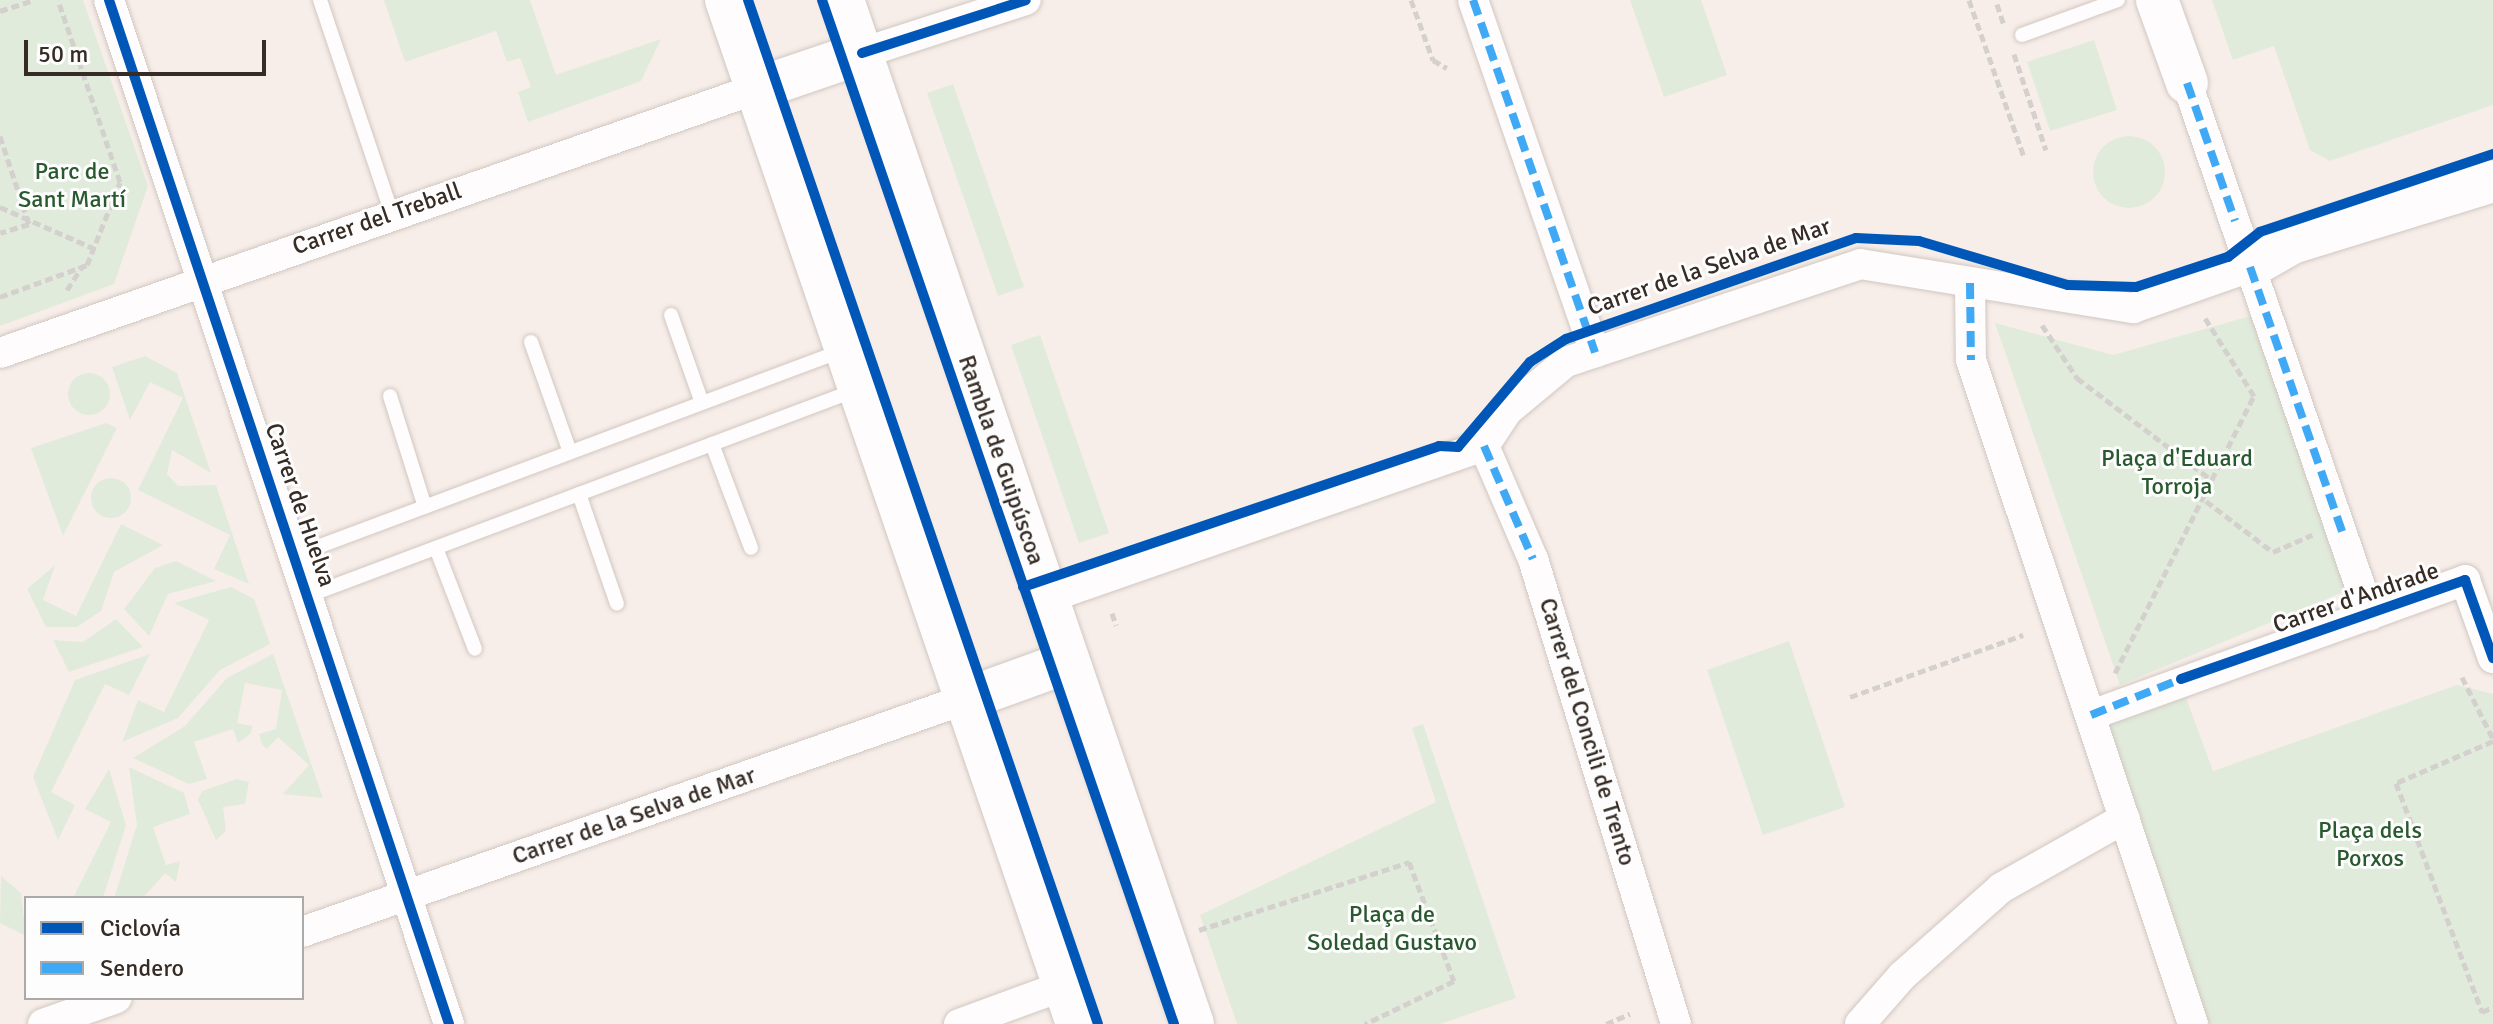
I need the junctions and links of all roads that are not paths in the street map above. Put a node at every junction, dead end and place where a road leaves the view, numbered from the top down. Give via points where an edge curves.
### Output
1 (109, 0) edge
2 (320, 0) edge
3 (726, 0) edge
4 (843, 0) edge
5 (1026, 0) edge
6 (1473, 0) edge
7 (2118, 0) edge
8 (2157, 0) edge
9 (2022, 35) dead end
10 (862, 53) junction
11 (2187, 83) joint
12 (756, 89) junction
13 (2493, 181) edge
14 (392, 214) junction
15 (2250, 267) junction
16 (203, 278) junction
17 (1970, 283) junction
18 (671, 315) dead end
19 (531, 342) dead end
20 (845, 349) junction
21 (1595, 352) junction
22 (0, 353) edge
23 (860, 389) junction
24 (390, 396) dead end
25 (702, 403) junction
26 (712, 444) junction
27 (1484, 446) junction
28 (570, 452) junction
29 (579, 494) junction
30 (425, 507) junction
31 (436, 548) junction
32 (751, 548) dead end
33 (296, 555) junction
34 (310, 595) junction
35 (1047, 598) junction
36 (617, 604) dead end
37 (2370, 615) junction
38 (475, 649) dead end
39 (2493, 658) edge
40 (1069, 662) junction
41 (966, 699) junction
42 (2101, 711) junction
43 (2125, 818) junction
44 (411, 894) junction
45 (304, 931) edge
46 (111, 1000) edge
47 (1070, 1005) edge
48 (43, 1024) edge
49 (449, 1024) edge
50 (959, 1024) edge
51 (1193, 1024) edge
52 (1676, 1024) edge
53 (1860, 1024) edge
54 (2193, 1024) edge

1 - 16 street, Carrer de Huelva
2 - 14 lane
3 - 12 street
4 - 10 street, Rambla de Guipúscoa
5 - 10 street
6 - 21 street
7 - 9 lane
8 - 11 street, Carrer d'Andrade
10 - 12 street
10 - 35 street, Rambla de Guipúscoa
11 - 15 street, Carrer d'Andrade
12 - 14 street, Carrer del Treball
12 - 20 street
13 - 15 street, Carrer de la Selva de Mar via 2292,243
14 - 16 street, Carrer del Treball
15 - 17 street, Carrer de la Selva de Mar via 2133,308
15 - 37 street, Carrer d'Andrade
16 - 22 street, Carrer del Treball
16 - 33 street, Carrer de Huelva
17 - 21 street, Carrer de la Selva de Mar via 1860,264
17 - 42 street via 1971,360
18 - 25 lane
19 - 28 lane
20 - 23 street
20 - 25 lane
21 - 27 street, Carrer de la Selva de Mar via 1566,362 1507,411
23 - 26 lane
23 - 41 street
24 - 30 lane
25 - 28 lane
26 - 29 lane
26 - 32 lane
27 - 35 street
27 - 52 street, Carrer del Concili de Trento via 1533,559
28 - 30 lane
29 - 31 lane
29 - 36 lane
30 - 33 lane
31 - 34 lane
31 - 38 lane
33 - 34 street, Carrer de Huelva
34 - 44 street, Carrer de Huelva
35 - 40 street, Rambla de Guipúscoa
37 - 39 street, Carrer d'Andrade via 2465,580
37 - 42 street, Carrer d'Andrade
40 - 41 street
40 - 51 street, Rambla de Guipúscoa
41 - 44 street, Carrer de la Selva de Mar
41 - 47 street
42 - 43 street
43 - 53 street via 2001,888 1902,976
43 - 54 street
44 - 45 street, Carrer de la Selva de Mar
44 - 49 street, Carrer de Huelva
46 - 48 street
47 - 50 street

